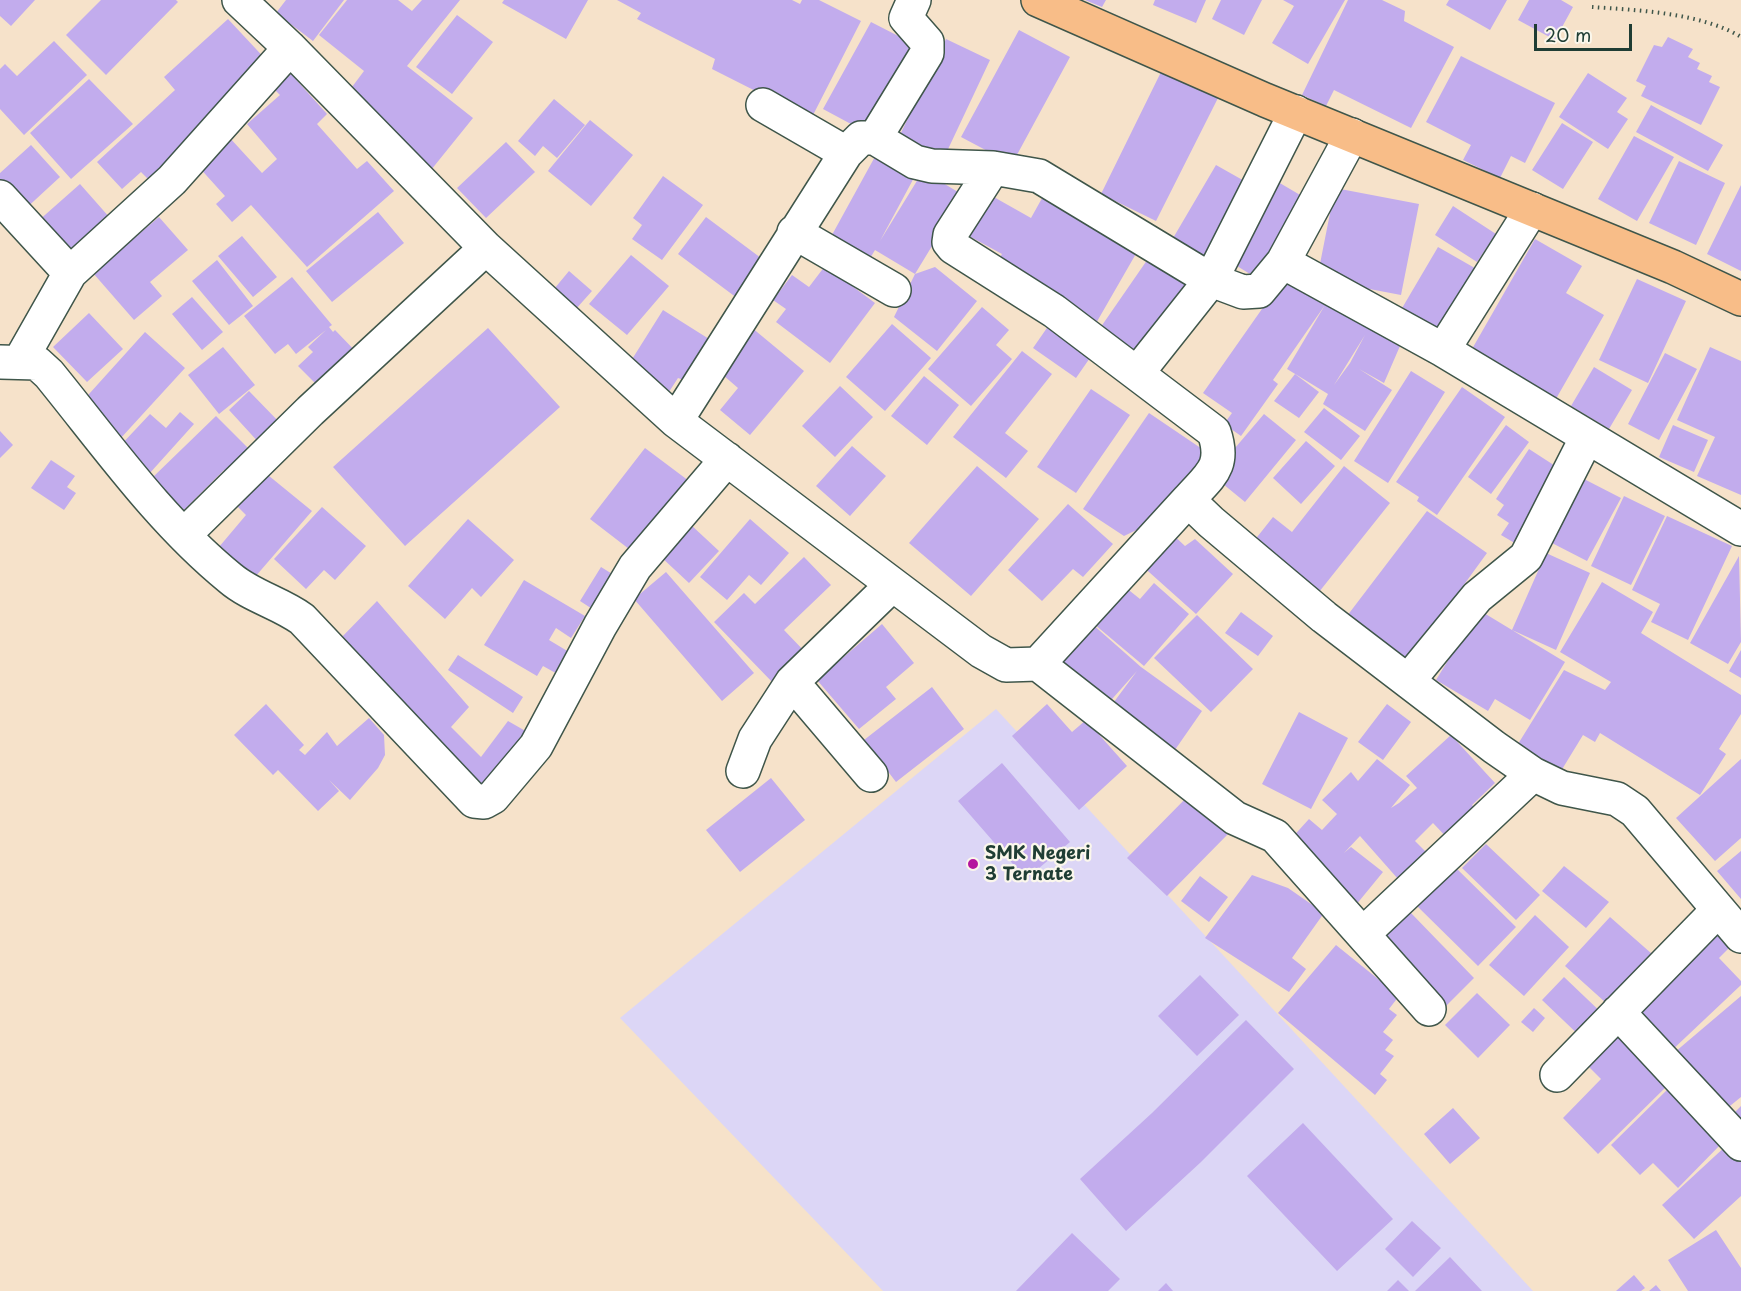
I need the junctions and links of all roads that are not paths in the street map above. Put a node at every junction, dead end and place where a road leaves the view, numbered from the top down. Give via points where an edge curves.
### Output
1 (239, 0) edge
2 (914, 0) edge
3 (1038, 0) edge
4 (290, 48) junction
5 (763, 105) dead end
6 (1296, 112) junction
7 (1352, 135) junction
8 (860, 146) junction
9 (993, 168) junction
10 (0, 197) edge
11 (1532, 209) junction
12 (794, 232) junction
13 (486, 248) junction
14 (1283, 262) junction
15 (70, 273) junction
16 (1211, 280) junction
17 (894, 290) dead end
18 (1741, 299) edge
19 (1443, 350) junction
20 (10, 361) edge
21 (1138, 372) junction
22 (676, 421) junction
23 (1587, 437) junction
24 (727, 459) junction
25 (1188, 500) junction
26 (1741, 529) edge
27 (184, 535) junction
28 (892, 585) junction
29 (1038, 664) junction
30 (1408, 681) junction
31 (792, 682) junction
32 (743, 771) dead end
33 (1533, 774) junction
34 (871, 775) dead end
35 (1718, 910) junction
36 (1363, 934) junction
37 (1741, 936) edge
38 (1429, 1009) dead end
39 (1618, 1012) junction
40 (1557, 1075) dead end
41 (1741, 1144) edge

1 - 4 street
2 - 8 street via 906,18 928,47
3 - 6 highway
4 - 13 street
4 - 15 street via 172,180
5 - 8 street
6 - 7 highway
6 - 16 street
7 - 11 highway
7 - 14 street
8 - 9 street via 932,166
8 - 12 street
9 - 16 street via 1039,176
9 - 21 street via 950,235 953,248 1054,311
10 - 15 street
11 - 18 highway
11 - 19 street
12 - 17 street
12 - 22 street
13 - 22 street
13 - 27 street via 310,411
14 - 16 street via 1259,291 1243,292
14 - 19 street
15 - 20 street
16 - 21 street
19 - 23 street
20 - 27 street via 37,363 48,374
21 - 25 street via 1214,432 1220,450 1216,468
22 - 24 street
23 - 26 street
23 - 30 street via 1526,557 1477,597
24 - 27 street via 636,567 536,746 493,797 484,802 474,801 302,619 285,606 232,580
24 - 28 street
25 - 29 street
25 - 30 street via 1324,617
28 - 29 street via 1006,665
28 - 31 street
29 - 36 street via 1235,818 1275,836
30 - 33 street
31 - 32 street via 755,739
31 - 34 street
33 - 35 street via 1562,788 1617,799 1635,811
33 - 36 street
35 - 37 street
35 - 39 street
36 - 38 street
39 - 40 street
39 - 41 street

